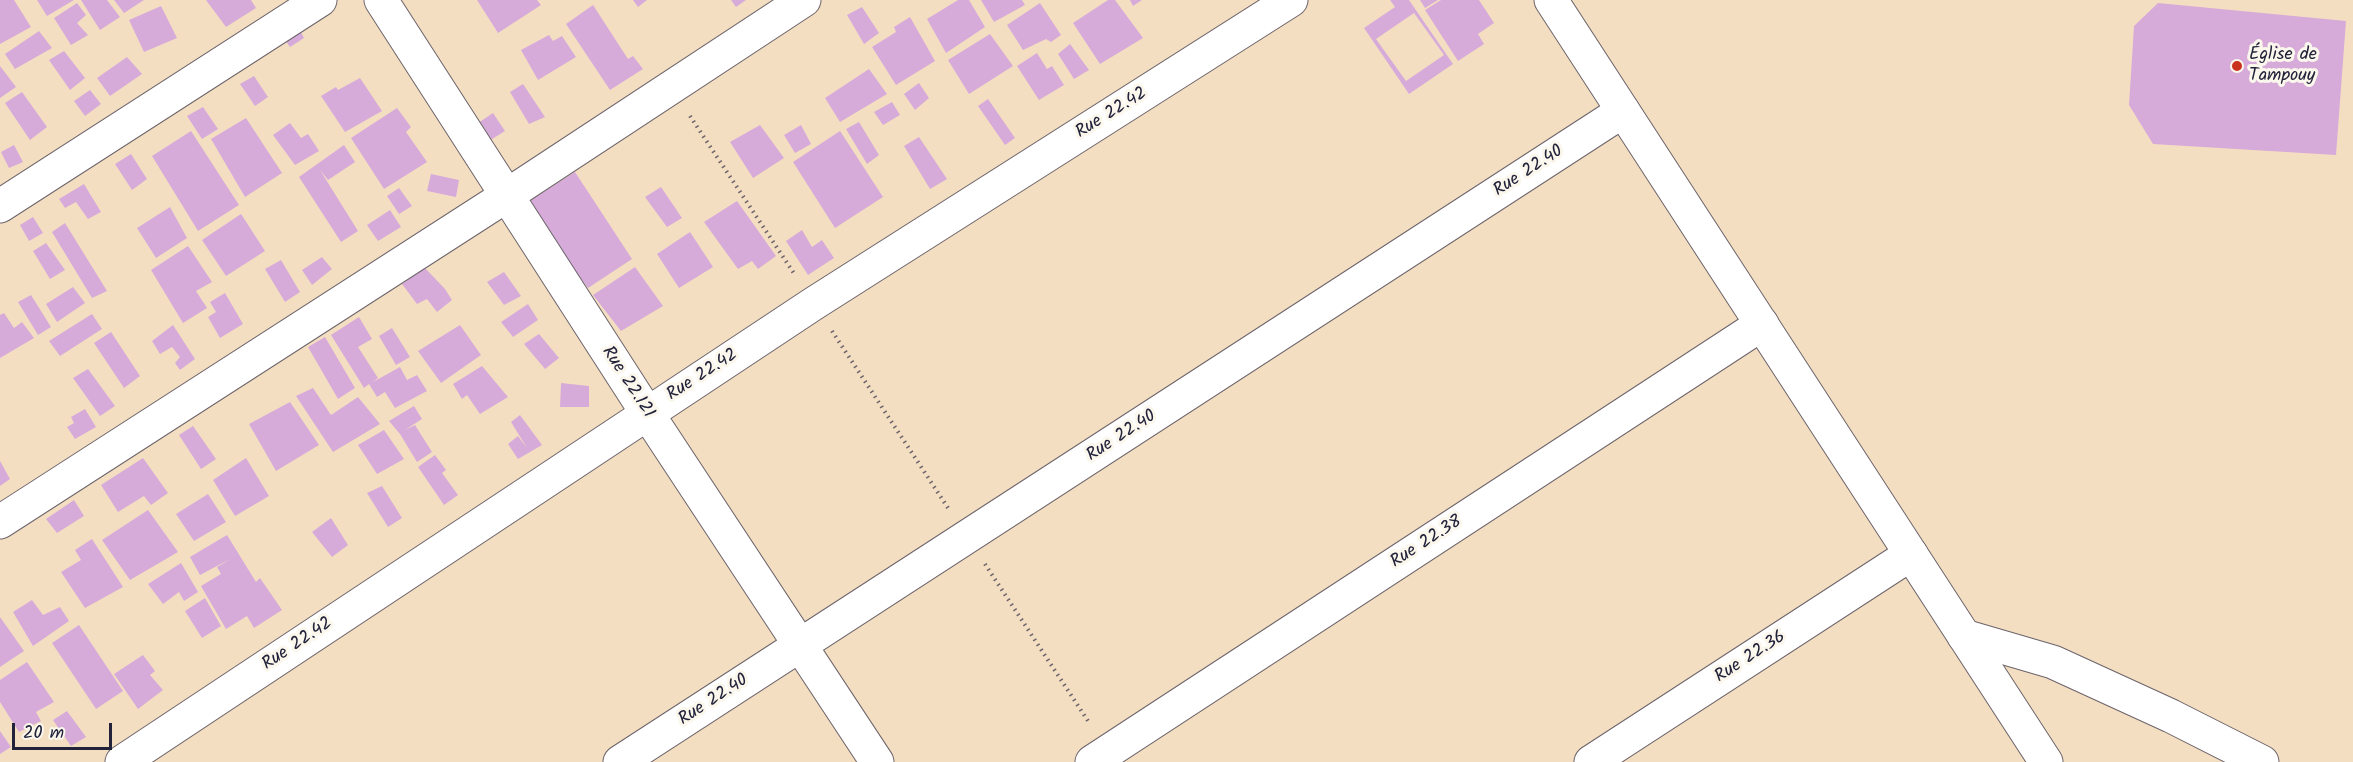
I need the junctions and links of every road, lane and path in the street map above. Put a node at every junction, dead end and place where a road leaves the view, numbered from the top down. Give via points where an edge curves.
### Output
1 (320, 0) edge
2 (381, 0) edge
3 (804, 0) edge
4 (1291, 0) edge
5 (1551, 0) edge
6 (671, 87) junction
7 (1623, 111) junction
8 (506, 196) junction
9 (0, 206) edge
10 (813, 304) junction
11 (1762, 324) junction
12 (646, 413) junction
13 (0, 522) edge
14 (967, 537) junction
15 (1911, 554) junction
16 (1964, 636) junction
17 (800, 646) junction
18 (1100, 757) edge
19 (122, 762) edge
20 (620, 762) edge
21 (877, 762) edge
22 (1591, 762) edge
23 (2046, 762) edge
24 (2262, 762) edge

1 - 9 street
2 - 8 street, Rue 22.121
3 - 6 street
4 - 10 street, Rue 22.42
5 - 7 street
6 - 8 street
6 - 10 path
7 - 11 street
7 - 14 street, Rue 22.40
8 - 12 street, Rue 22.121
8 - 13 street
10 - 12 street, Rue 22.42
10 - 14 path
11 - 15 street
11 - 18 street, Rue 22.38
12 - 17 street, Rue 22.121
12 - 19 street, Rue 22.42
14 - 17 street, Rue 22.40
14 - 18 path
15 - 16 street
15 - 22 street, Rue 22.36
16 - 23 street
16 - 24 street via 2053,662
17 - 20 street, Rue 22.40
17 - 21 street, Rue 22.121

